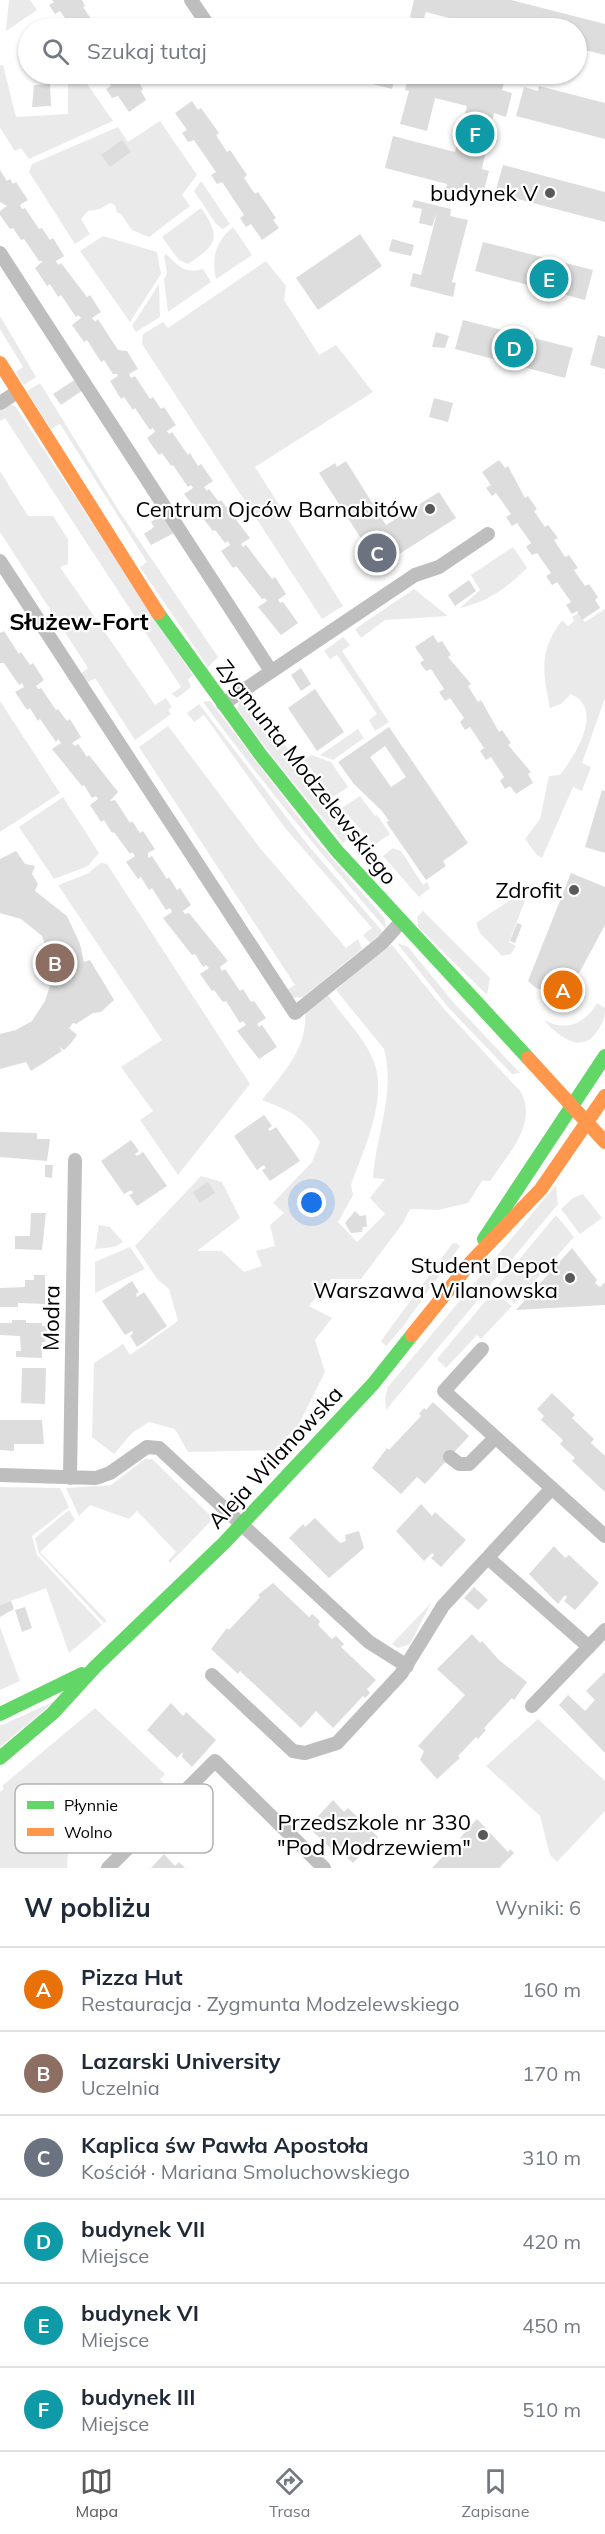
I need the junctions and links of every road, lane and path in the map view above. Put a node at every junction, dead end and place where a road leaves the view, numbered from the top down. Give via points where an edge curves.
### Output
1 (191, 0) edge
2 (203, 18) edge
3 (0, 253) edge
4 (0, 363) edge
5 (17, 392) junction
6 (0, 403) edge
7 (488, 534) dead end
8 (0, 561) edge
9 (271, 671) junction
10 (223, 704) junction
11 (400, 923) junction
12 (605, 1056) edge
13 (605, 1096) edge
14 (572, 1106) junction
15 (588, 1123) junction
16 (605, 1142) edge
17 (75, 1160) dead end
18 (471, 1262) junction
19 (482, 1349) dead end
20 (495, 1438) junction
21 (450, 1457) dead end
22 (0, 1475) edge
23 (70, 1478) junction
24 (552, 1488) junction
25 (242, 1525) junction
26 (605, 1536) edge
27 (488, 1558) junction
28 (605, 1630) edge
29 (588, 1647) junction
30 (407, 1666) junction
31 (95, 1667) junction
32 (212, 1675) dead end
33 (532, 1706) dead end
34 (0, 1714) edge
35 (0, 1758) edge
36 (192, 1784) edge
37 (123, 1853) edge
38 (108, 1868) edge
39 (324, 1868) edge

1 - 2 street
3 - 9 street
4 - 5 main road, Zygmunta Modzelewskiego
5 - 6 street
5 - 10 main road, Zygmunta Modzelewskiego via 104,531
7 - 9 street via 439,567 415,575
8 - 11 street via 295,1013 383,942
9 - 10 street
10 - 11 main road, Zygmunta Modzelewskiego via 308,815
11 - 14 main road, Zygmunta Modzelewskiego
12 - 14 main road, Aleja Wilanowska
13 - 15 main road, Aleja Wilanowska
14 - 15 main road, Zygmunta Modzelewskiego
14 - 18 main road, Aleja Wilanowska
15 - 16 main road, Zygmunta Modzelewskiego
15 - 18 main road, Aleja Wilanowska via 541,1188
17 - 23 street, Modra
18 - 25 main road, Aleja Wilanowska via 373,1384
19 - 20 street via 444,1391
20 - 21 street via 469,1464 459,1464
20 - 24 street
22 - 23 street
23 - 25 street via 96,1478 147,1447 159,1449
24 - 26 street
24 - 27 street
25 - 30 street via 369,1642
25 - 31 main road, Aleja Wilanowska
27 - 29 street
27 - 30 street via 443,1606
28 - 29 street
29 - 33 street
30 - 32 street via 337,1743 305,1753 293,1751
31 - 34 main road, Aleja Wilanowska
31 - 35 main road, Aleja Wilanowska via 53,1713
36 - 39 street via 215,1761
37 - 38 street

